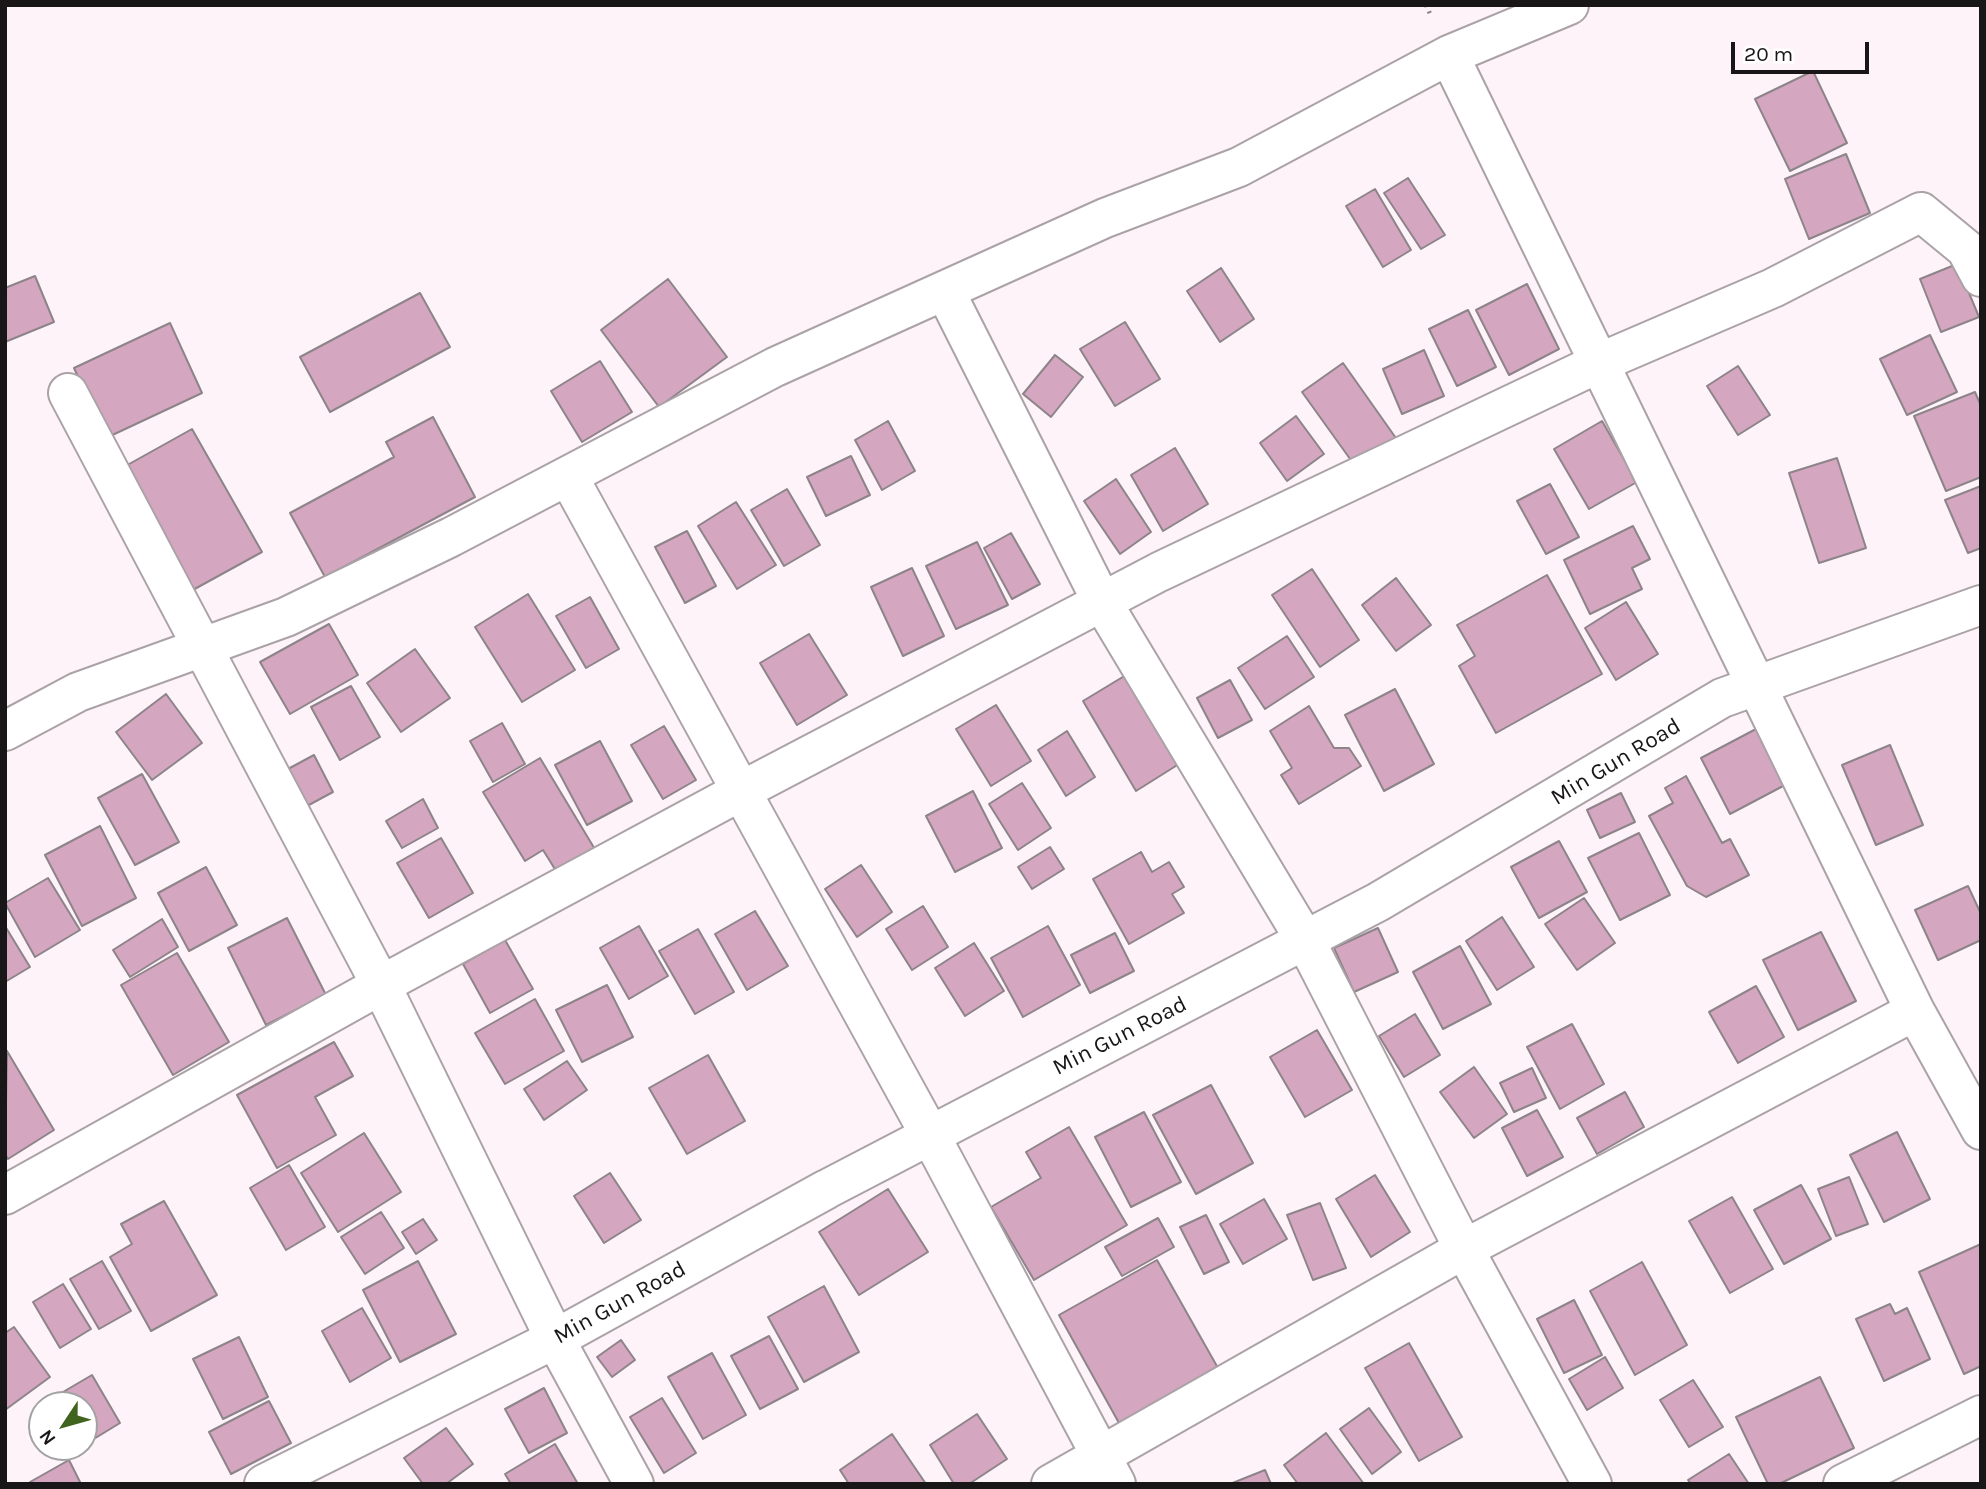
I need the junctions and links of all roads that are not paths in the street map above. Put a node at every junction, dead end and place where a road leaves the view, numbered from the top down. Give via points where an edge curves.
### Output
1 (1569, 5) edge
2 (1449, 55) junction
3 (1981, 277) edge
4 (945, 291) junction
5 (1601, 362) junction
6 (68, 393) dead end
7 (568, 476) junction
8 (1102, 602) junction
9 (1981, 605) edge
10 (202, 646) junction
11 (1758, 686) junction
12 (5, 730) edge
13 (743, 790) junction
14 (1305, 940) junction
15 (381, 985) junction
16 (1915, 1011) junction
17 (1981, 1130) edge
18 (930, 1135) junction
19 (5, 1195) edge
20 (1464, 1249) junction
21 (555, 1339) junction
22 (1981, 1415) edge
23 (1109, 1470) edge
24 (264, 1484) edge
25 (634, 1484) edge
26 (1051, 1484) edge
27 (1592, 1484) edge
28 (1843, 1484) edge

1 - 2 street
2 - 4 street via 1239,167 1105,218
2 - 5 street
3 - 5 street via 1966,249 1921,212 1773,288
4 - 7 street via 775,367
4 - 8 street
5 - 8 street
5 - 11 street
6 - 10 street
7 - 10 street via 286,617
7 - 13 street
8 - 13 street
8 - 14 street
9 - 11 street, Min Gun Road
10 - 12 street via 78,692
10 - 15 street
11 - 14 street, Min Gun Road via 1722,698 1378,902
11 - 16 street
13 - 15 street
13 - 18 street
14 - 18 street, Min Gun Road
14 - 20 street
15 - 19 street
15 - 21 street
16 - 17 street
16 - 20 street
18 - 21 street, Min Gun Road
18 - 23 street
20 - 23 street
20 - 27 street
21 - 24 street, Min Gun Road
21 - 25 street
22 - 28 street
23 - 26 street

